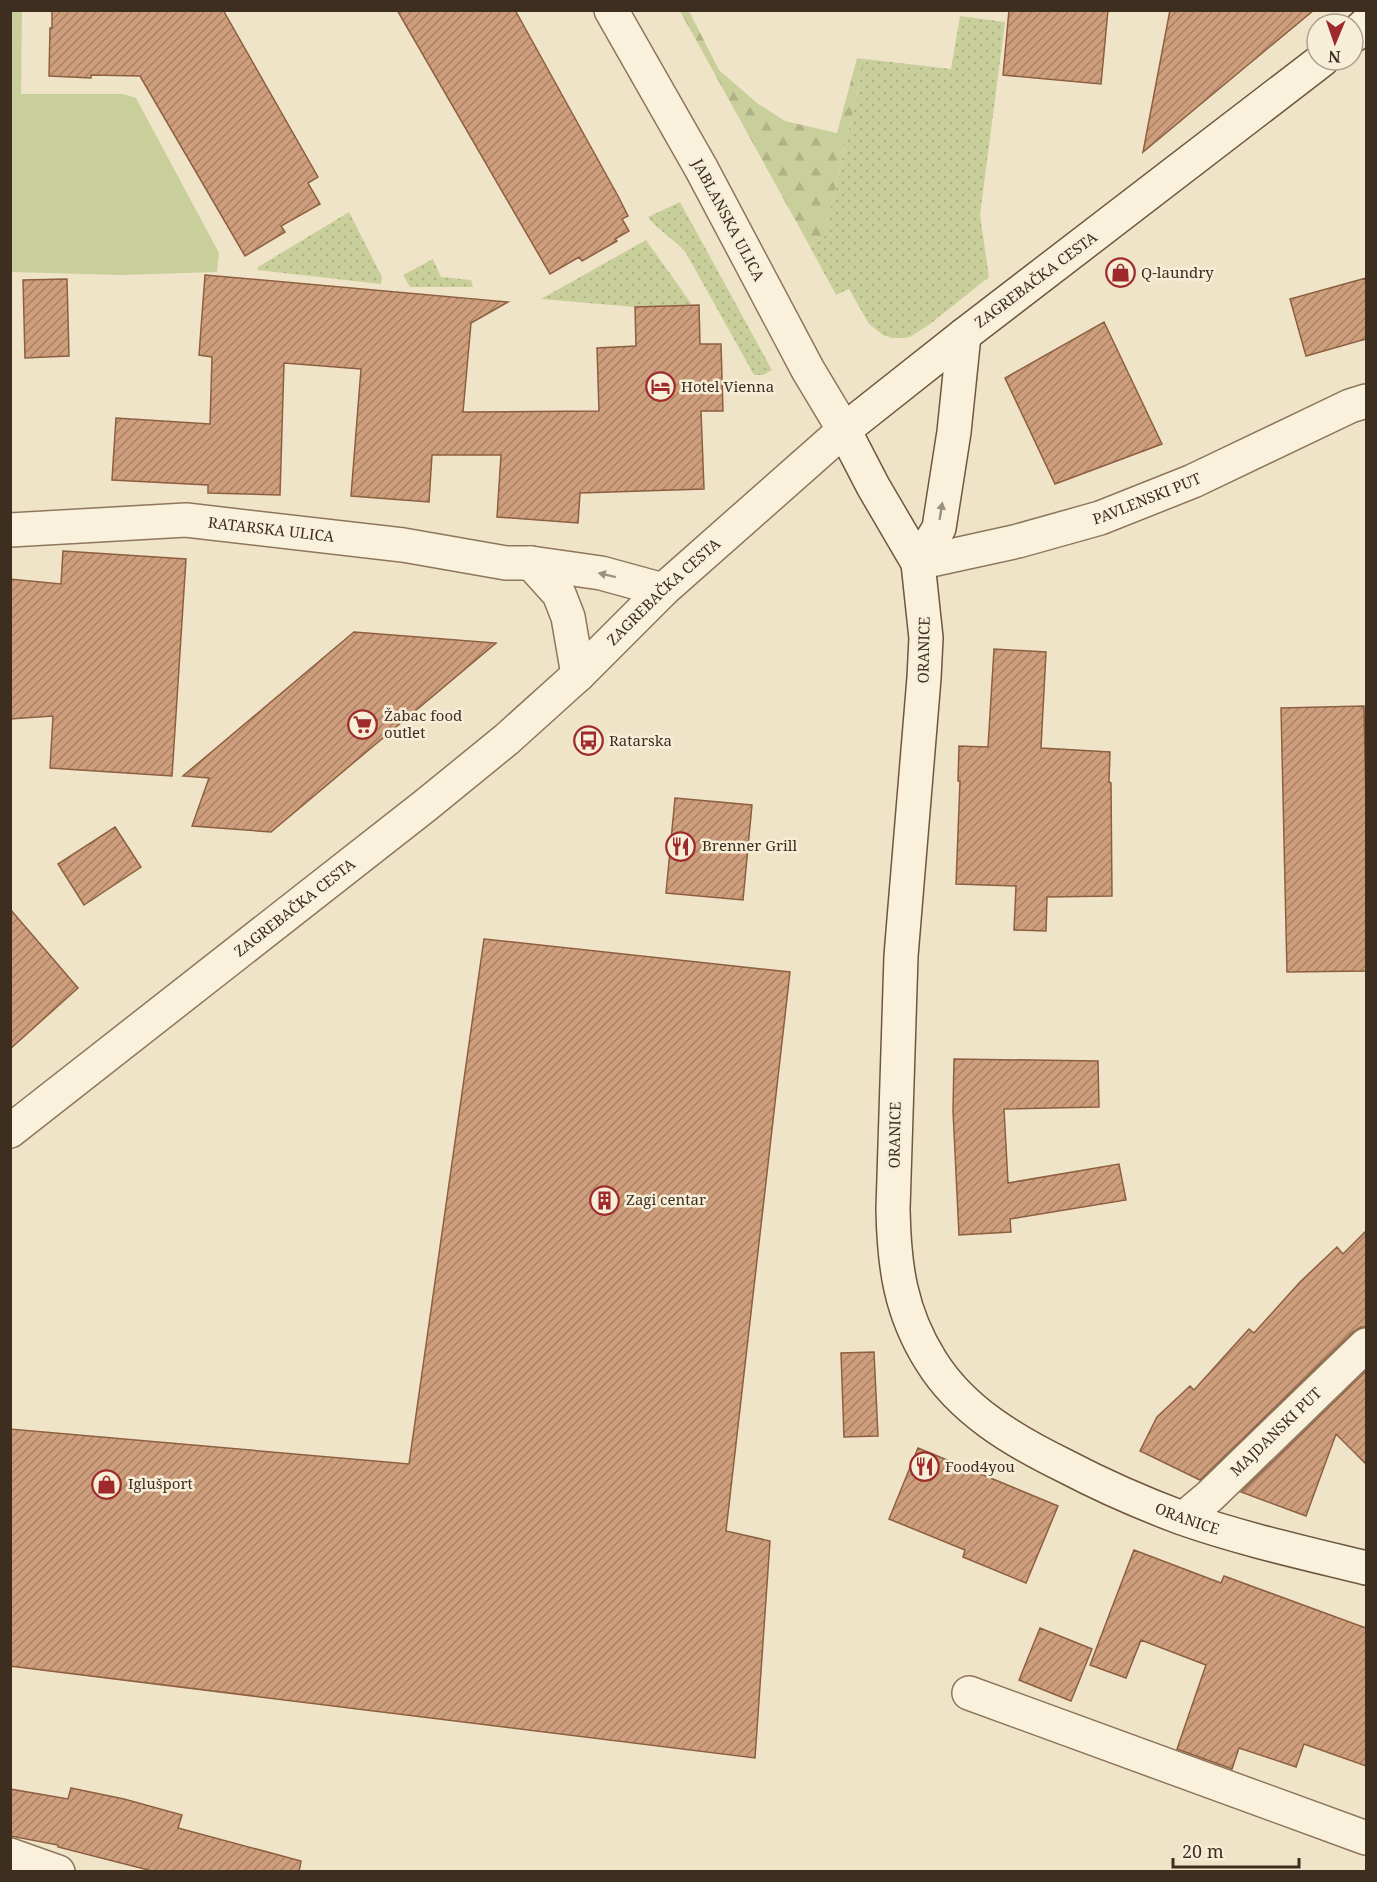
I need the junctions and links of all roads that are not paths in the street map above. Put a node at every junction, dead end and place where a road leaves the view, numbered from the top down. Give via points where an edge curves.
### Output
1 (611, 10) edge
2 (1306, 72) edge
3 (964, 335) junction
4 (1366, 401) edge
5 (844, 430) junction
6 (10, 530) edge
7 (531, 563) junction
8 (918, 564) junction
9 (663, 590) junction
10 (578, 675) junction
11 (10, 1131) edge
12 (1366, 1345) edge
13 (1184, 1518) junction
14 (1366, 1568) edge
15 (969, 1693) dead end
16 (1366, 1838) edge
17 (10, 1855) edge
18 (58, 1872) edge

1 - 5 street, JABLANSKA ULICA
2 - 3 street, ZAGREBAČKA CESTA
3 - 5 street, ZAGREBAČKA CESTA
8 -> 3 street via 939,528
4 - 8 street, PAVLENSKI PUT via 1193,481 1100,518
5 - 8 street, ORANICE
5 - 9 street, ZAGREBAČKA CESTA
6 - 7 street, RATARSKA ULICA via 186,520 403,546 506,563
9 -> 7 street, RATARSKA ULICA via 601,573
7 - 10 street via 559,594 568,617
8 - 13 street, ORANICE via 926,639 901,956 895,1120 894,1242 902,1296 930,1360 955,1393 986,1421 1098,1483
9 - 10 street, ZAGREBAČKA CESTA
10 - 11 street, ZAGREBAČKA CESTA via 426,805
12 - 13 street, MAJDANSKI PUT
13 - 14 street, ORANICE via 1267,1544
15 - 16 street
17 - 18 street

